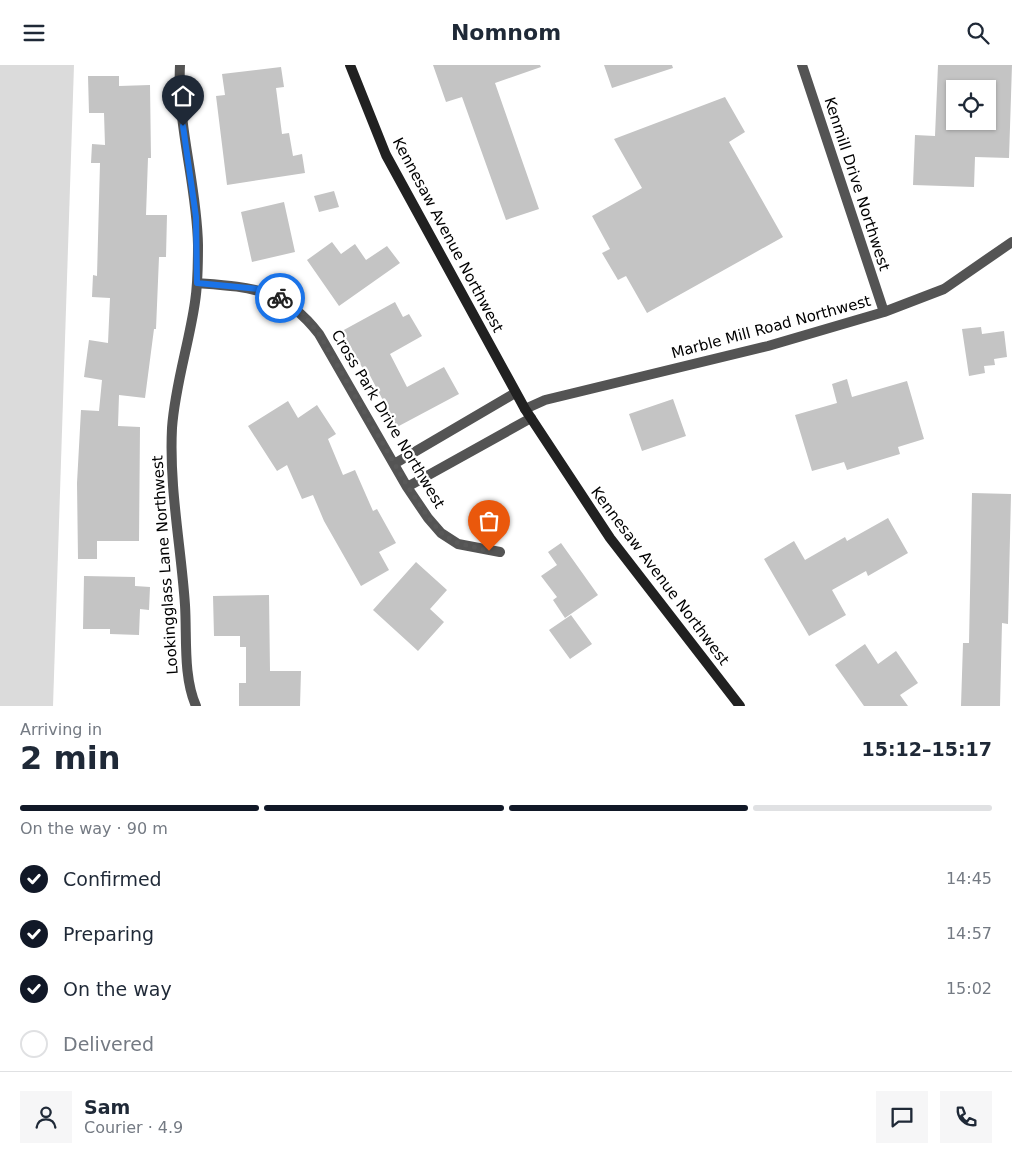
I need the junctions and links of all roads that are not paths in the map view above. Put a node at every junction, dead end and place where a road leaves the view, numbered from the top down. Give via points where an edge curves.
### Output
1 (180, 65) edge
2 (350, 65) edge
3 (802, 65) edge
4 (1012, 242) edge
5 (197, 283) junction
6 (884, 312) junction
7 (516, 393) junction
8 (525, 409) junction
9 (531, 418) junction
10 (394, 464) junction
11 (408, 487) junction
12 (500, 552) dead end
13 (196, 706) edge
14 (740, 706) edge

1 - 5 street, Lookingglass Lane Northwest via 180,101 196,217
2 - 7 street, Kennesaw Avenue Northwest via 386,155
3 - 6 street, Kenmill Drive Northwest
4 - 6 street, Marble Mill Road Northwest via 944,289
5 - 10 street, Cross Park Drive Northwest via 258,289 288,302 302,313 319,334
5 - 13 street, Lookingglass Lane Northwest via 176,399 172,458 189,682
6 - 8 street, Marble Mill Road Northwest via 776,344 545,400
7 - 8 street, Kennesaw Avenue Northwest
7 - 10 street
8 - 9 street, Kennesaw Avenue Northwest
9 - 11 street
9 - 14 street, Kennesaw Avenue Northwest via 610,538
10 - 11 street, Cross Park Drive Northwest
11 - 12 street, Cross Park Drive Northwest via 441,533 458,543

